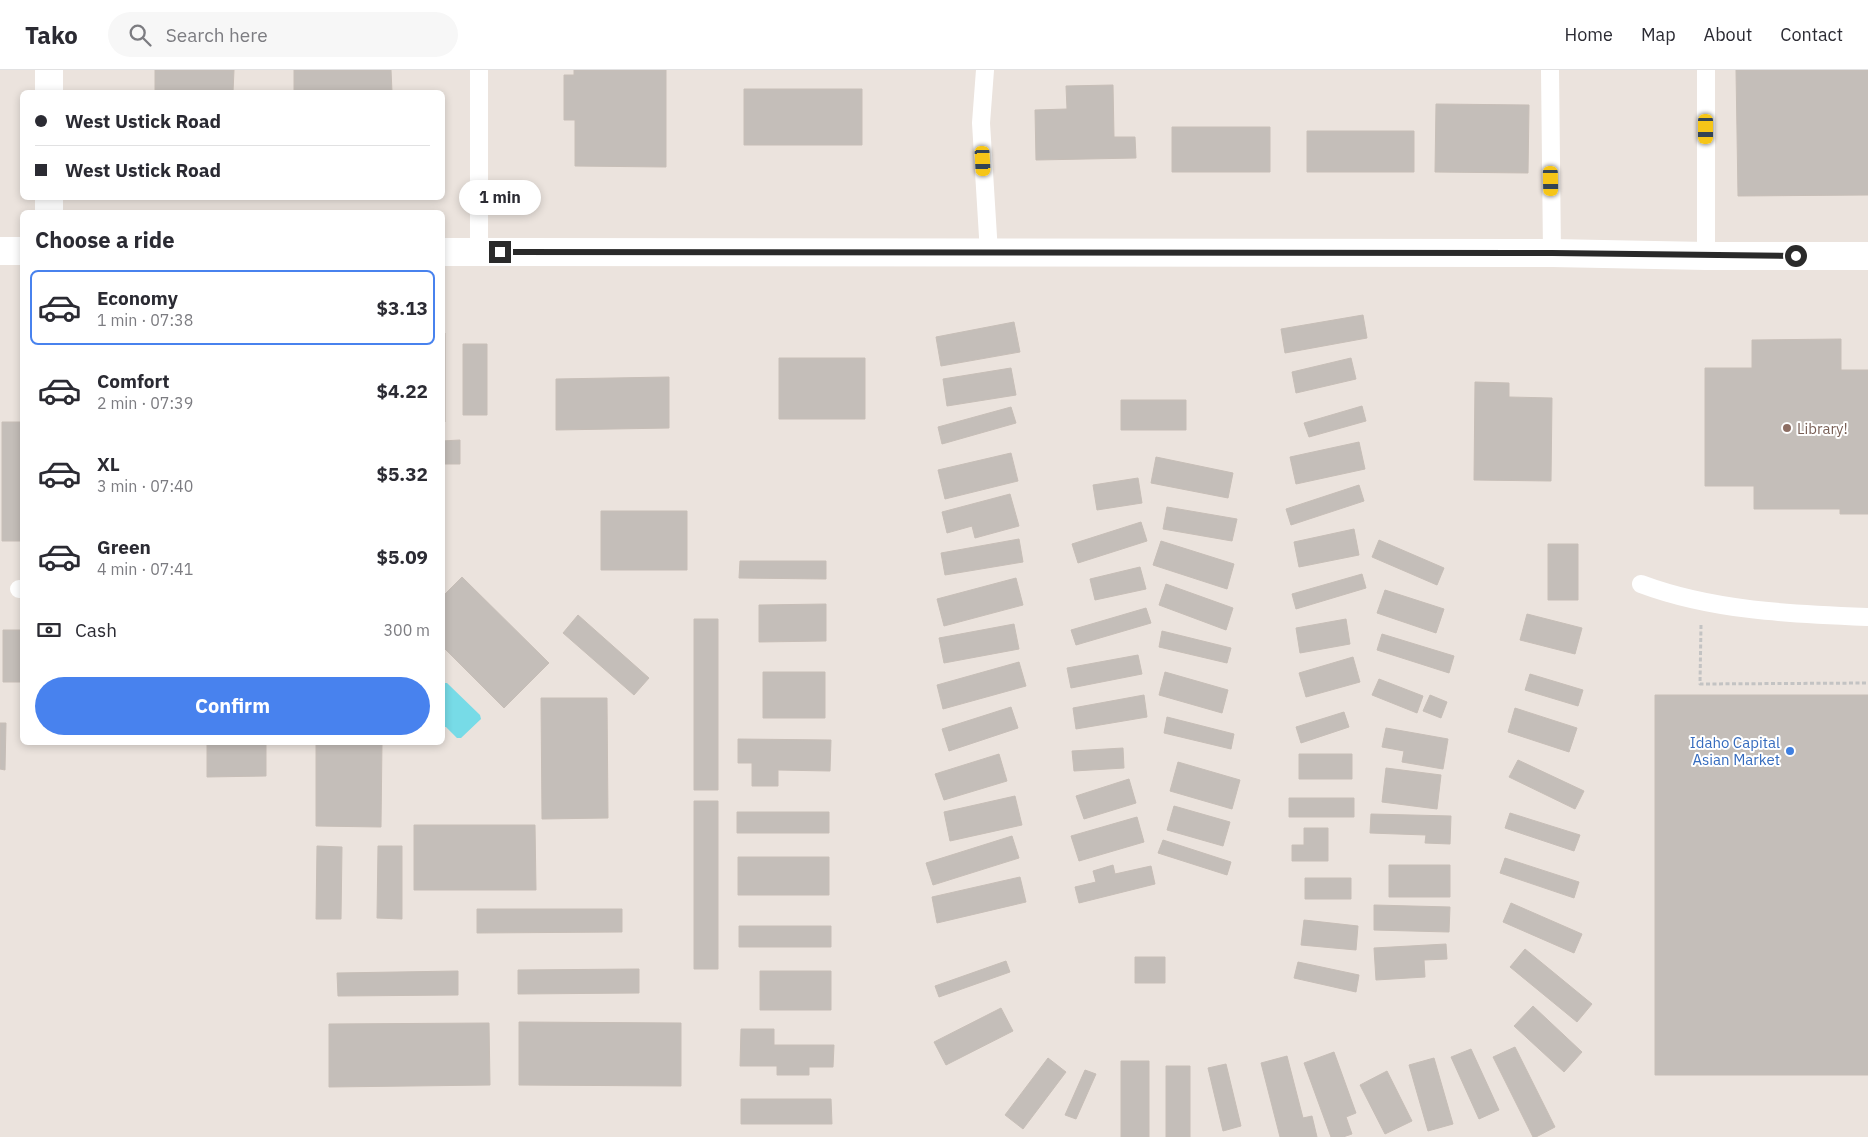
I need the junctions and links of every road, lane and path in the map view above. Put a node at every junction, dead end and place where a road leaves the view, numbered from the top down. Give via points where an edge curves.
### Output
1 (49, 70) edge
2 (478, 70) edge
3 (985, 70) edge
4 (1550, 70) edge
5 (1706, 70) edge
6 (49, 90) edge
7 (0, 251) edge
8 (20, 252) edge
9 (445, 252) edge
10 (480, 252) junction
11 (989, 252) junction
12 (1552, 253) junction
13 (1706, 256) junction
14 (1868, 256) edge
15 (1641, 584) dead end
16 (1868, 617) edge
17 (1701, 625) dead end
18 (1868, 683) edge

1 - 6 main road
2 - 10 lane
3 - 11 lane via 981,123
4 - 12 lane
5 - 13 lane
7 - 8 main road
9 - 10 main road
10 - 11 main road
11 - 12 main road
12 - 13 main road
13 - 14 main road
15 - 16 lane via 1733,607
17 - 18 path via 1700,684

